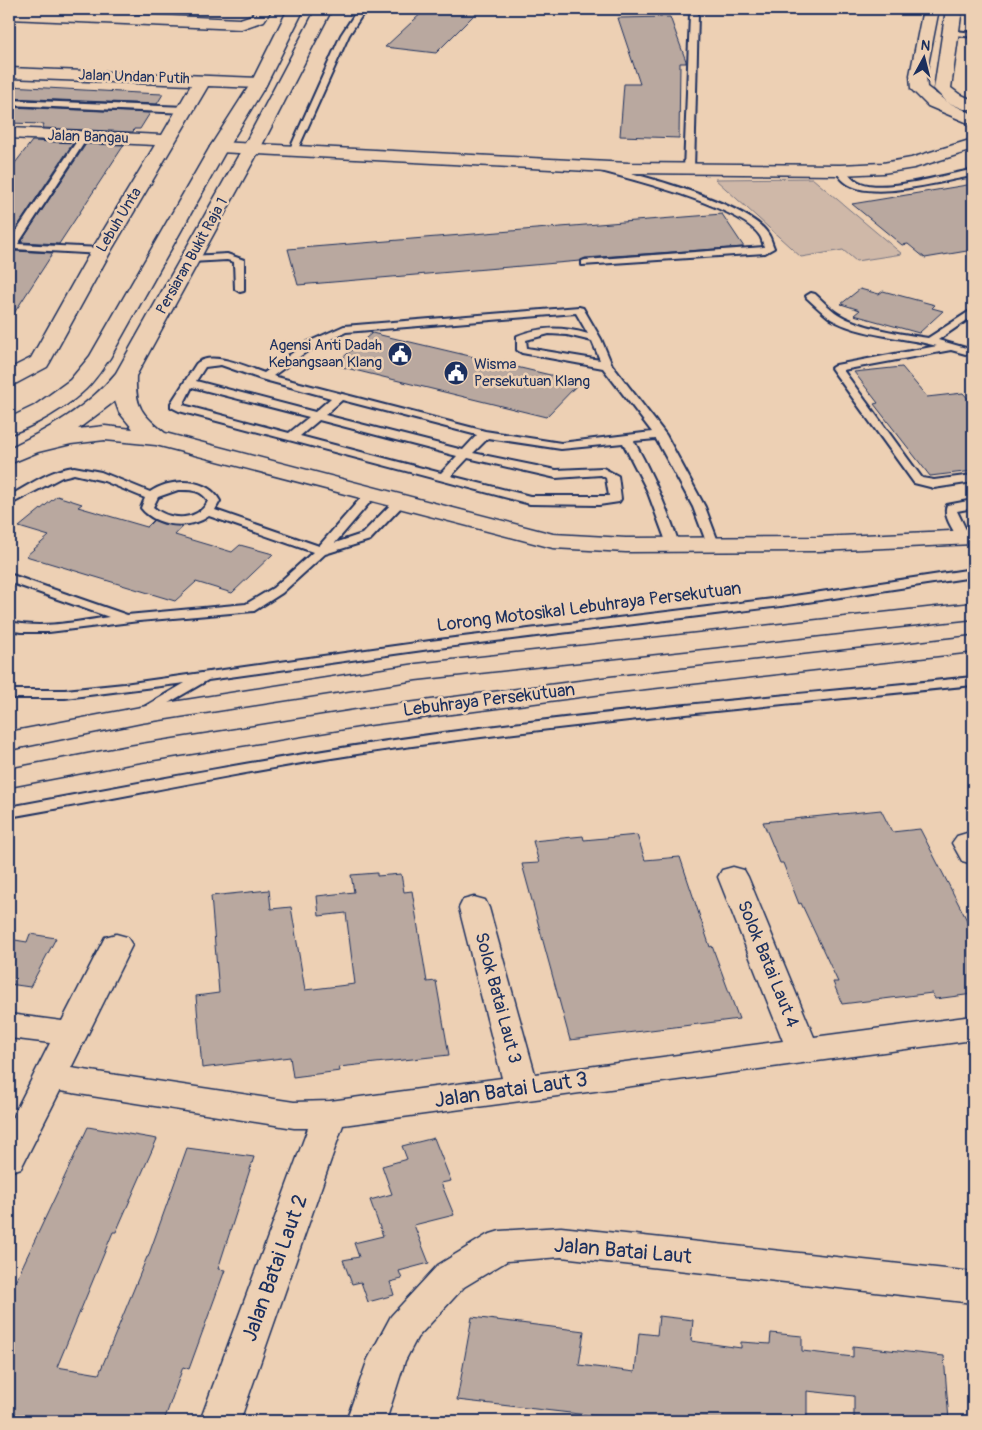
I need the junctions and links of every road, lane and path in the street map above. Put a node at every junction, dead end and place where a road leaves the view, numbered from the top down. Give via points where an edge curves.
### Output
1 (264, 9) edge
2 (296, 9) edge
3 (324, 9) edge
4 (362, 9) edge
5 (687, 9) edge
6 (931, 9) edge
7 (954, 9) edge
8 (132, 13) edge
9 (9, 14) edge
10 (950, 32) junction
11 (973, 35) edge
12 (9, 73) edge
13 (204, 80) junction
14 (259, 82) junction
15 (9, 102) edge
16 (973, 107) edge
17 (186, 110) junction
18 (973, 120) edge
19 (9, 133) edge
20 (84, 137) junction
21 (166, 140) junction
22 (973, 144) edge
23 (219, 147) junction
24 (251, 149) junction
25 (293, 151) junction
26 (597, 167) junction
27 (689, 170) junction
28 (840, 170) junction
29 (973, 172) edge
30 (10, 247) edge
31 (101, 251) junction
32 (191, 258) junction
33 (585, 263) dead end
34 (240, 289) dead end
35 (811, 296) dead end
36 (973, 312) edge
37 (596, 340) junction
38 (930, 341) junction
39 (950, 348) junction
40 (973, 353) edge
41 (607, 365) junction
42 (126, 376) junction
43 (265, 377) junction
44 (9, 378) edge
45 (190, 383) junction
46 (340, 396) junction
47 (319, 416) junction
48 (9, 428) edge
49 (485, 434) junction
50 (660, 435) junction
51 (292, 437) junction
52 (157, 438) junction
53 (627, 439) junction
54 (29, 447) junction
55 (464, 454) junction
56 (9, 457) edge
57 (443, 477) junction
58 (973, 479) edge
59 (370, 494) junction
60 (152, 497) junction
61 (9, 501) edge
62 (400, 502) junction
63 (973, 504) edge
64 (208, 512) junction
65 (968, 537) edge
66 (673, 544) junction
67 (714, 544) junction
68 (322, 551) junction
69 (973, 573) edge
70 (9, 578) edge
71 (973, 611) edge
72 (125, 618) junction
73 (9, 626) edge
74 (973, 644) edge
75 (209, 676) junction
76 (973, 681) edge
77 (9, 694) edge
78 (141, 715) junction
79 (9, 741) edge
80 (9, 778) edge
81 (9, 812) edge
82 (733, 877) dead end
83 (474, 908) dead end
84 (116, 945) dead end
85 (9, 1026) edge
86 (973, 1028) edge
87 (71, 1034) junction
88 (803, 1050) junction
89 (50, 1077) junction
90 (522, 1088) junction
91 (330, 1114) junction
92 (9, 1158) edge
93 (973, 1288) edge
94 (220, 1421) edge
95 (366, 1421) edge

1 - 8 main road via 258,18 241,24
2 - 14 main road, Persiaran Bukit Raja 1
3 - 24 main road, Persiaran Bukit Raja 1
4 - 25 lane via 345,36
5 - 27 lane via 694,14
6 - 18 main road via 918,75 919,89 934,102
7 - 10 main road
8 - 9 main road
10 - 11 lane
10 - 16 main road via 942,89
12 - 13 main road, Jalan Undan Putih
13 - 14 main road, Jalan Undan Putih
13 - 17 main road, Lebuh Unta
14 - 23 main road, Persiaran Bukit Raja 1
15 - 17 lane
17 - 21 main road, Lebuh Unta
19 - 20 main road, Jalan Bangau
20 - 21 main road, Jalan Bangau
20 - 30 lane
21 - 31 main road, Lebuh Unta
22 - 28 main road via 914,163
23 - 24 main road
23 - 48 main road, Persiaran Bukit Raja 1 via 99,358 78,385 42,412
24 - 25 main road
24 - 32 main road, Persiaran Bukit Raja 1
25 - 26 main road
26 - 27 main road
26 - 33 lane via 687,193 728,209 744,217 767,238 770,248
27 - 28 main road
28 - 29 lane via 850,183 866,188 899,187
30 - 31 lane
31 - 44 main road, Lebuh Unta via 39,362
32 - 34 lane via 227,256 239,260
32 - 42 main road, Persiaran Bukit Raja 1
35 - 38 lane via 834,316 847,322
36 - 38 lane
37 - 41 lane
37 - 41 lane via 547,330 521,338 522,350
37 - 43 lane via 579,310 344,329 300,349
38 - 39 lane
39 - 40 lane
39 - 58 lane via 836,368 918,481 934,484
41 - 50 lane
42 - 52 main road via 124,398 127,408
42 - 54 main road, Persiaran Bukit Raja 1 via 99,405
43 - 45 lane via 222,362 212,362 201,364
43 - 46 lane
45 - 47 lane
45 - 51 lane via 177,407
46 - 47 lane
46 - 49 lane
47 - 51 lane
47 - 55 lane
49 - 53 lane via 561,446
49 - 55 lane
50 - 53 lane
50 - 67 lane via 699,507
51 - 57 lane
52 - 54 main road via 105,433
52 - 59 main road
53 - 66 lane via 646,472
54 - 56 main road, Persiaran Bukit Raja 1
55 - 57 lane
55 - 57 lane via 556,474 603,471 612,476 615,499 530,500
59 - 62 main road
59 - 68 lane
60 - 61 lane via 93,474 64,472
60 - 64 lane via 148,508 158,518 190,520
60 - 64 lane via 178,486 198,488 207,491 214,501
62 - 66 main road via 553,541
62 - 68 lane via 366,537
63 - 65 lane via 952,508 950,514
64 - 68 lane
65 - 67 main road via 819,544
66 - 67 main road
68 - 72 lane via 264,602 249,608
69 - 75 lane, Lorong Motosikal Lebuhraya Persekutuan via 781,602
70 - 72 lane
71 - 78 main road, Lebuhraya Persekutuan via 416,672
72 - 73 lane via 41,628
74 - 80 main road, Lebuhraya Persekutuan via 382,714 244,734
75 - 77 lane, Lorong Motosikal Lebuhraya Persekutuan via 65,694
75 - 78 lane, Lorong Motosikal Lebuhraya Persekutuan
76 - 81 lane via 548,725 370,748 156,783
78 - 79 main road, Lebuhraya Persekutuan
82 - 88 main road, Solok Batai Laut 4
83 - 90 main road, Solok Batai Laut 3
84 - 87 main road
85 - 87 main road
86 - 88 main road, Jalan Batai Laut 3
87 - 89 main road
88 - 90 main road, Jalan Batai Laut 3
89 - 91 main road, Jalan Batai Laut 3 via 294,1115
89 - 92 main road
90 - 91 main road, Jalan Batai Laut 3
91 - 94 main road, Jalan Batai Laut 2
93 - 95 main road, Jalan Batai Laut via 561,1242 500,1246 451,1276 404,1327 387,1359

